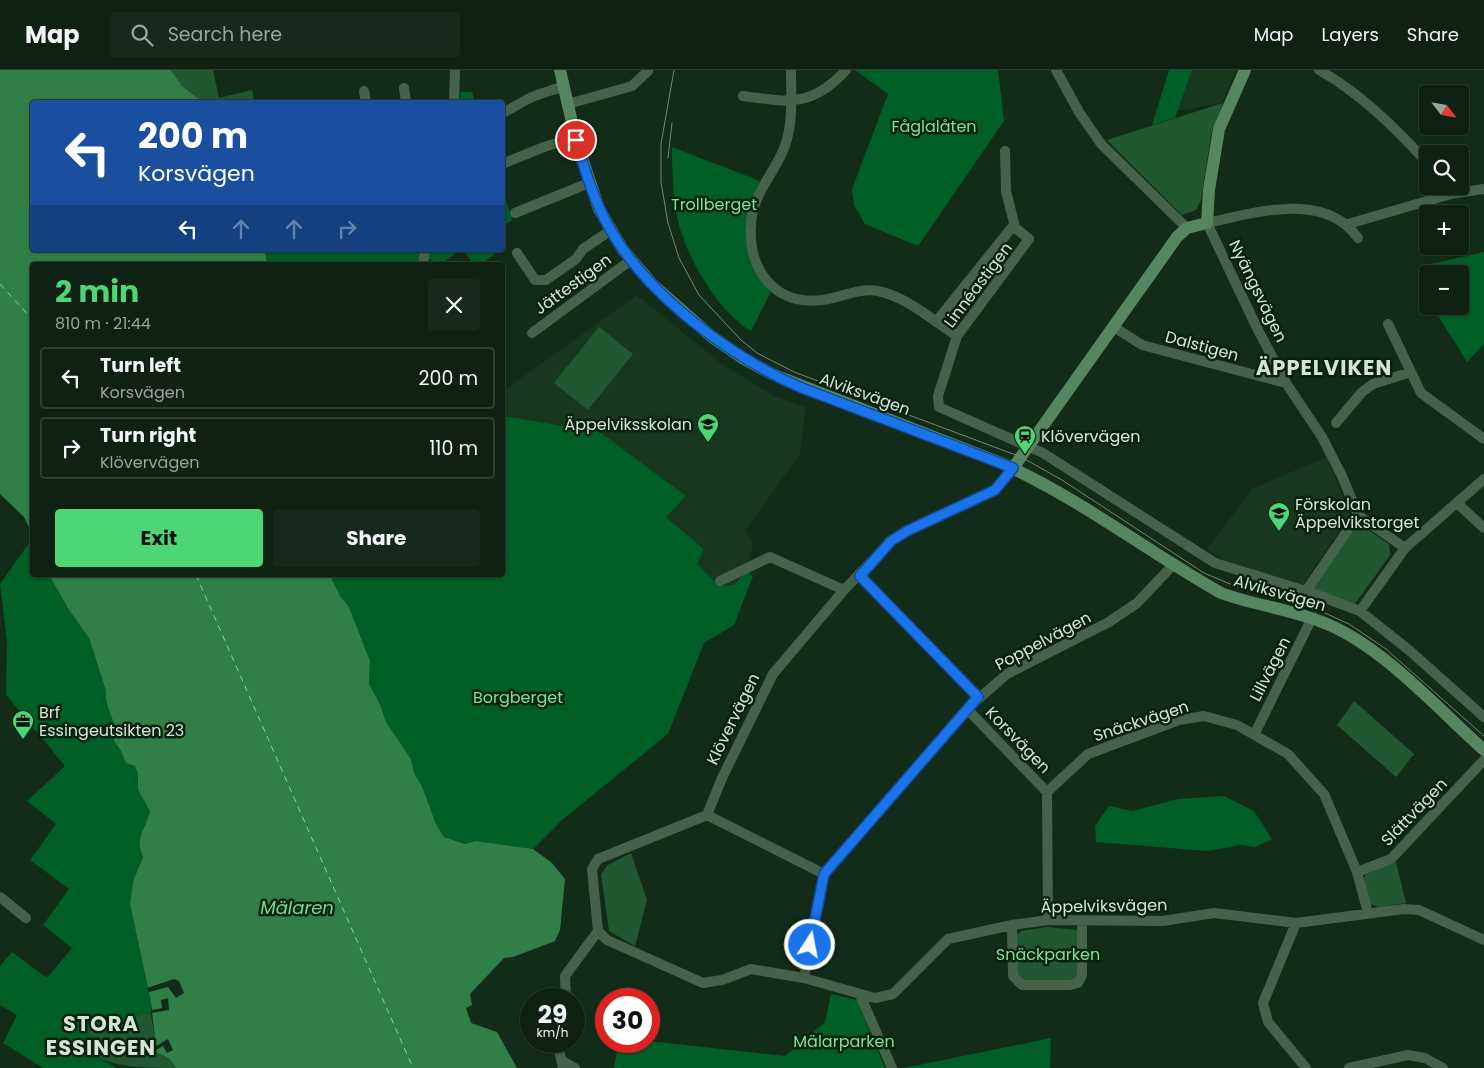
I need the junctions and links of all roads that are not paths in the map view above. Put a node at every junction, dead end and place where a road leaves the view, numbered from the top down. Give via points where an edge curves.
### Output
1 (455, 70) edge
2 (560, 70) edge
3 (791, 70) edge
4 (846, 70) edge
5 (1056, 70) edge
6 (1245, 70) edge
7 (1319, 70) edge
8 (648, 71) edge
9 (564, 86) junction
10 (404, 88) dead end
11 (364, 91) dead end
12 (742, 96) dead end
13 (366, 100) edge
14 (406, 100) edge
15 (454, 100) edge
16 (791, 102) junction
17 (568, 104) junction
18 (505, 111) edge
19 (575, 137) junction
20 (1005, 151) dead end
21 (1419, 155) edge
22 (505, 163) edge
23 (589, 183) junction
24 (1469, 189) edge
25 (1484, 189) edge
26 (1433, 195) edge
27 (515, 213) dead end
28 (1207, 223) junction
29 (1348, 224) junction
30 (1012, 226) junction
31 (1187, 228) junction
32 (610, 230) junction
33 (1358, 238) dead end
34 (517, 254) dead end
35 (631, 260) junction
36 (936, 322) junction
37 (1388, 324) dead end
38 (1114, 327) junction
39 (532, 333) dead end
40 (957, 336) junction
41 (1411, 372) junction
42 (1286, 383) junction
43 (1336, 423) dead end
44 (1484, 439) edge
45 (1029, 446) junction
46 (1013, 468) junction
47 (1484, 479) edge
48 (1457, 503) junction
49 (1358, 515) junction
50 (1484, 528) edge
51 (1405, 548) junction
52 (1174, 564) junction
53 (860, 576) junction
54 (720, 581) dead end
55 (844, 590) junction
56 (1306, 591) junction
57 (1360, 611) junction
58 (1312, 618) junction
59 (978, 697) junction
60 (967, 709) junction
61 (1484, 718) edge
62 (1255, 733) junction
63 (1484, 750) edge
64 (1484, 760) edge
65 (1047, 792) junction
66 (707, 816) junction
67 (1356, 872) junction
68 (824, 874) junction
69 (0, 898) edge
70 (1368, 913) junction
71 (26, 918) dead end
72 (1048, 920) junction
73 (1082, 922) junction
74 (1296, 923) junction
75 (1012, 925) junction
76 (598, 931) junction
77 (1484, 940) edge
78 (804, 978) junction
79 (565, 988) edge
80 (860, 995) junction
81 (562, 1064) edge
82 (575, 1068) edge
83 (892, 1068) edge
84 (1306, 1068) edge
85 (1349, 1068) edge
86 (1443, 1068) edge

1 - 15 street
2 - 9 street, Alviksvägen
3 - 16 street
4 - 16 street via 830,87
5 - 31 street via 1101,144
6 - 28 street, Nyängsvägen via 1219,129
7 - 21 street via 1384,120
8 - 17 street via 632,86
9 - 17 street, Alviksvägen
9 - 18 street
10 - 14 street
11 - 13 street
12 - 16 street
16 - 36 street via 785,146 757,195 750,224 752,249 760,274 775,290 798,299 822,300 877,290 909,303
17 - 19 street, Alviksvägen
19 - 22 street
19 - 23 street, Alviksvägen
20 - 30 street, Linnéastigen via 1006,191
23 - 27 street
23 - 32 street, Alviksvägen
24 - 25 street
26 - 29 street
28 - 29 street via 1295,207
28 - 31 street
28 - 42 street, Nyängsvägen
29 - 33 street
30 - 36 street
30 - 40 street, Linnéastigen via 1029,239
31 - 38 street, Klövervägen
32 - 34 street via 546,280 536,280
32 - 35 street, Alviksvägen
35 - 39 street, Jättestigen
35 - 46 street, Alviksvägen via 652,284 712,337 758,367 802,388
36 - 40 street
37 - 41 street
38 - 42 street, Dalstigen via 1142,345
38 - 45 street, Klövervägen
40 - 45 street, Linnéastigen via 938,396 939,407
41 - 43 street via 1373,384
41 - 44 street via 1421,393
42 - 49 street, Nyängsvägen via 1322,437
45 - 46 street, Klövervägen
45 - 56 street, Alviksvägen via 1215,563
46 - 52 street, Alviksvägen via 1076,501
46 - 53 street, Klövervägen via 995,490 891,541
47 - 48 street
48 - 50 street
48 - 51 street
49 - 51 street
49 - 56 street
51 - 57 street
52 - 58 street, Alviksvägen via 1221,593
52 - 59 street, Poppelvägen via 1137,603 1110,622 1007,674
53 - 55 street, Klövervägen
53 - 59 street, Korsvägen
54 - 55 street via 770,557
55 - 66 street, Klövervägen via 773,674
56 - 57 street, Alviksvägen
57 - 61 street, Alviksvägen
58 - 62 street, Lillvägen
58 - 63 street, Alviksvägen via 1371,649
59 - 60 street, Poppelvägen
60 - 65 street, Korsvägen
60 - 68 street, Poppelvägen
62 - 65 street, Snäckvägen via 1237,724 1204,716 1179,720 1088,754
62 - 67 street, Snäckvägen via 1288,754 1324,794
64 - 67 street, Slättvägen via 1391,860
65 - 72 street
66 - 68 street
66 - 76 street via 598,859 592,869
67 - 70 street, Snäckvägen
68 - 78 street
69 - 71 street
70 - 74 street, Äppelviksvägen
70 - 77 street, Äppelviksvägen via 1419,910
72 - 73 street, Äppelviksvägen
72 - 75 street, Äppelviksvägen
73 - 74 street, Äppelviksvägen via 1163,921 1214,913
73 - 75 street via 1082,975 1078,983 1070,985 1022,985 1017,982 1013,976
74 - 84 street via 1263,1003 1268,1022
75 - 80 street, Äppelviksvägen via 948,939 893,994 875,998
76 - 78 street, Äppelviksvägen via 607,940 703,983 751,969
76 - 79 street via 564,976
78 - 80 street, Äppelviksvägen
80 - 83 street
81 - 82 street
85 - 86 street via 1408,1055 1425,1058

